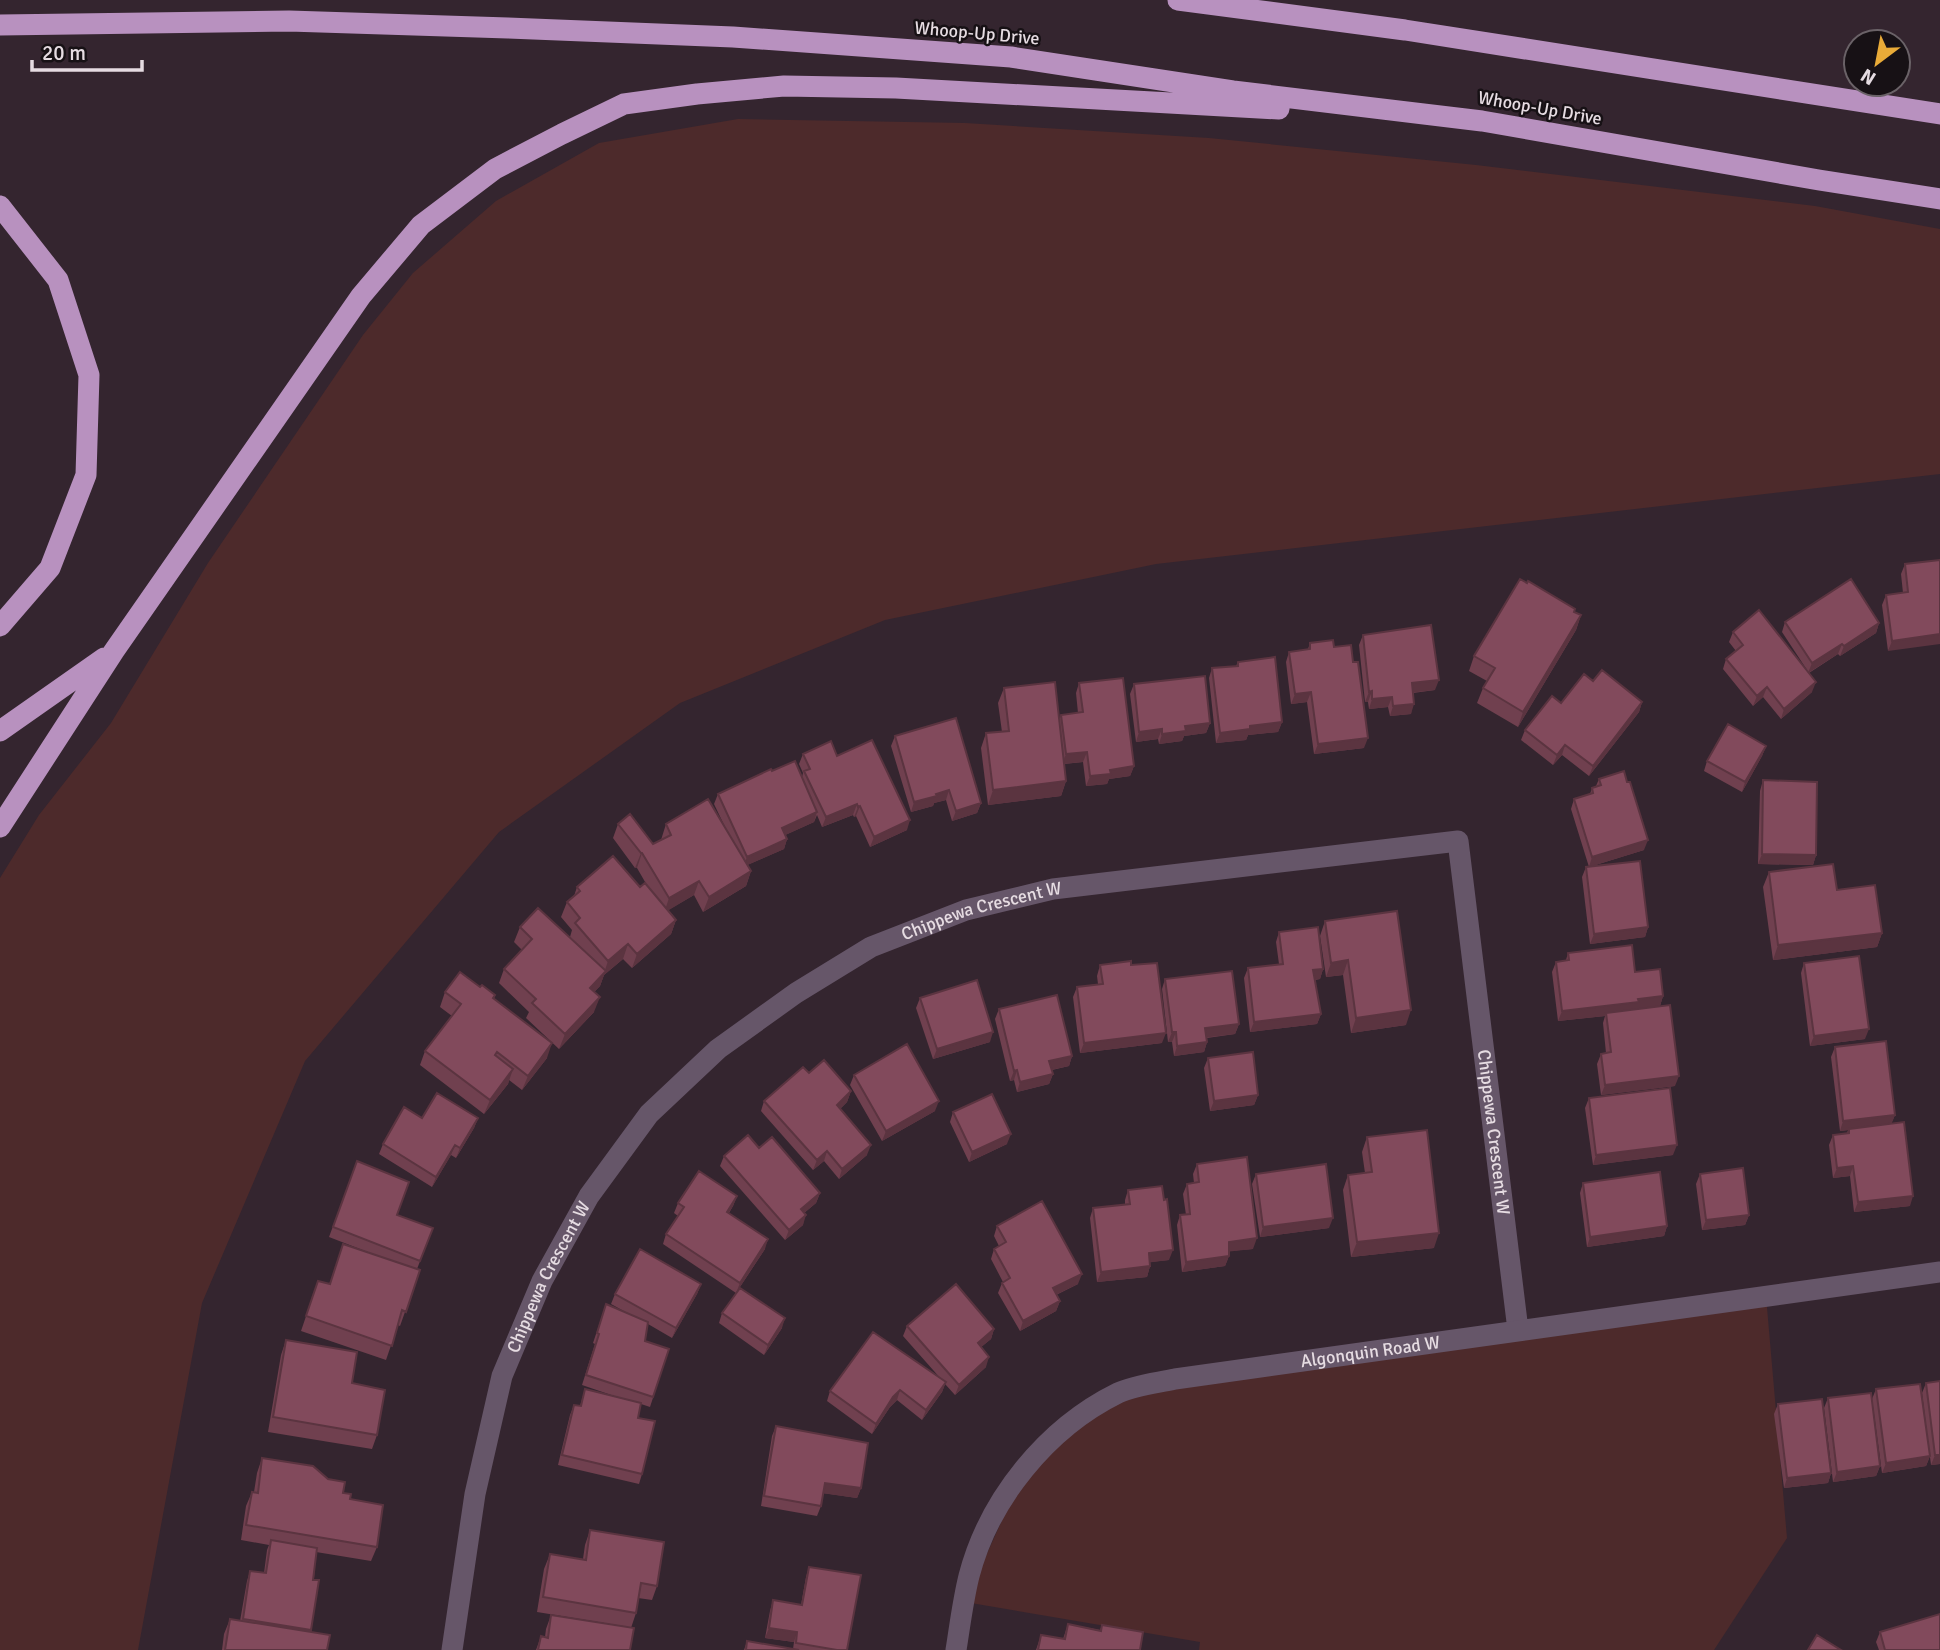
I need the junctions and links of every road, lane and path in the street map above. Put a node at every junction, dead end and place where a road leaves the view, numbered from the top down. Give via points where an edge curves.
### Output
1 (1178, 0) edge
2 (0, 25) edge
3 (1940, 114) edge
4 (1482, 121) junction
5 (1940, 199) edge
6 (0, 206) edge
7 (0, 626) edge
8 (114, 651) junction
9 (0, 732) edge
10 (0, 827) edge
11 (1940, 1272) edge
12 (1518, 1330) junction
13 (452, 1650) edge
14 (956, 1650) edge

1 - 3 highway via 1405,30
2 - 4 highway, Whoop-Up Drive via 289,21 733,37 1011,57 1233,91
4 - 5 highway, Whoop-Up Drive
4 - 8 highway via 896,88 784,86 624,104 495,169 421,225 361,296
6 - 7 highway via 58,280 89,375 86,475 50,568
8 - 9 highway
8 - 10 highway
11 - 12 street, Algonquin Road W
12 - 13 street, Chippewa Crescent W via 1458,841 1053,889 966,910 872,947 796,993 718,1049 649,1114 589,1196 542,1280 502,1376 475,1494
12 - 14 street, Algonquin Road W via 1175,1379 1120,1392 1070,1423 1028,1463 992,1514 970,1574

